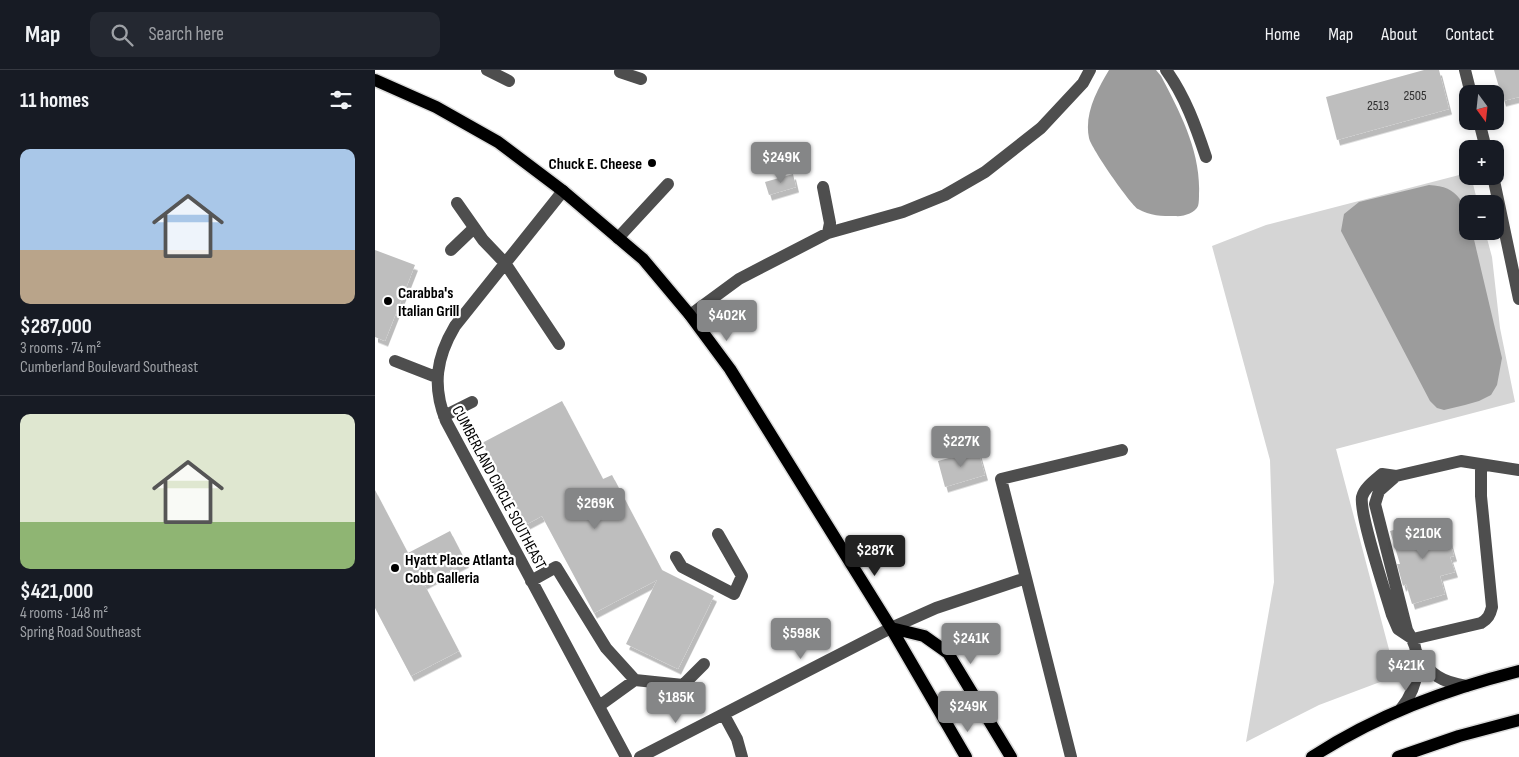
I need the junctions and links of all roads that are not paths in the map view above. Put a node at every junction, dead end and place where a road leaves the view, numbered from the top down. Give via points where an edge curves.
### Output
1 (487, 70) edge
2 (1090, 70) edge
3 (1165, 70) edge
4 (1465, 70) edge
5 (620, 72) dead end
6 (641, 79) dead end
7 (375, 80) edge
8 (509, 81) dead end
9 (1469, 85) edge
10 (1207, 157) dead end
11 (668, 184) dead end
12 (1495, 185) edge
13 (823, 187) dead end
14 (563, 191) junction
15 (457, 203) dead end
16 (474, 228) junction
17 (828, 233) junction
18 (618, 238) junction
19 (451, 250) dead end
20 (505, 263) junction
21 (1519, 299) edge
22 (691, 315) junction
23 (559, 344) dead end
24 (395, 361) dead end
25 (436, 377) junction
26 (472, 402) dead end
27 (444, 416) junction
28 (1122, 450) dead end
29 (1481, 465) junction
30 (1519, 470) edge
31 (718, 534) dead end
32 (676, 557) dead end
33 (1026, 578) junction
34 (531, 581) junction
35 (891, 628) junction
36 (1415, 645) junction
37 (703, 664) dead end
38 (1519, 671) edge
39 (635, 680) junction
40 (1466, 686) junction
41 (599, 706) junction
42 (1401, 709) junction
43 (724, 716) junction
44 (1519, 720) edge
45 (626, 757) edge
46 (640, 757) edge
47 (742, 757) edge
48 (966, 757) edge
49 (1011, 757) edge
50 (1071, 757) edge
51 (1312, 757) edge
52 (1398, 757) edge

1 - 8 street
2 - 17 street via 1083,83 1041,128 985,172 945,195 903,212
3 - 10 street via 1193,120
4 - 9 street
5 - 6 street
7 - 14 main road via 436,106 498,142
11 - 18 street
12 - 21 street
13 - 17 street via 830,222
14 - 18 main road
14 - 20 street, CUMBERLAND CIRCLE SOUTHEAST
15 - 16 street
16 - 19 street
16 - 20 street
17 - 22 street via 739,279
18 - 22 main road via 643,258
20 - 23 street
20 - 25 street, CUMBERLAND CIRCLE SOUTHEAST via 450,334 438,361
22 - 35 main road via 730,369
24 - 25 street
25 - 27 street, CUMBERLAND CIRCLE SOUTHEAST
26 - 27 street
27 - 34 street, CUMBERLAND CIRCLE SOUTHEAST
28 - 33 street via 1001,479
29 - 30 street
29 - 36 street via 1491,614 1481,623
29 - 36 street via 1461,461 1396,476 1382,474 1362,497 1364,516 1392,615 1398,629
31 - 32 street via 742,576 734,594 682,567
33 - 35 street via 936,608
33 - 50 street
34 - 39 street via 556,567 606,648
34 - 41 street, CUMBERLAND CIRCLE SOUTHEAST
35 - 43 street
35 - 48 main road
35 - 49 main road via 924,636 948,653
36 - 40 street via 1428,668 1446,683
36 - 42 street via 1417,670 1411,696
37 - 39 street via 683,685
38 - 40 main road
39 - 41 street
40 - 42 main road
41 - 45 street, CUMBERLAND CIRCLE SOUTHEAST
42 - 51 main road via 1343,737
43 - 46 street
43 - 47 street via 737,739
44 - 52 main road

